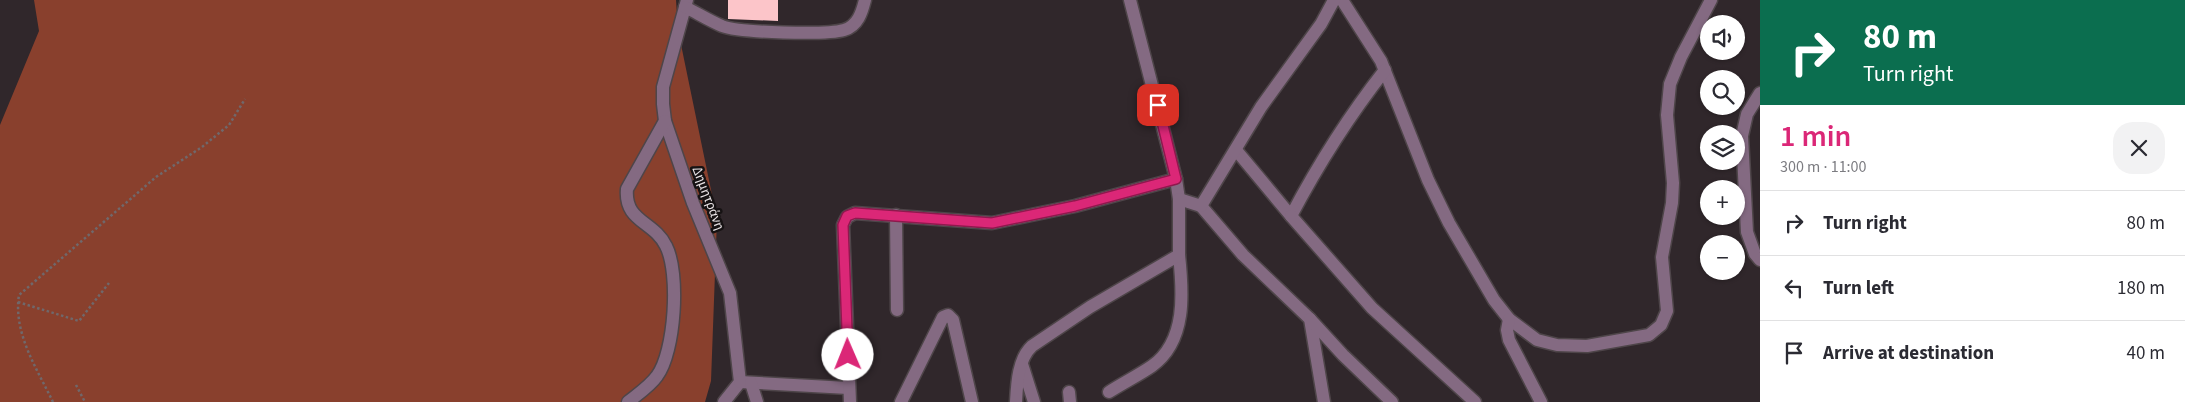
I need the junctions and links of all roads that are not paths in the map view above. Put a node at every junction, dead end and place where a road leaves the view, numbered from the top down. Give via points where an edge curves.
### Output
1 (865, 0) edge
2 (1130, 0) edge
3 (1334, 0) edge
4 (1342, 0) edge
5 (1711, 0) edge
6 (686, 4) edge
7 (1385, 70) junction
8 (1760, 93) edge
9 (665, 121) junction
10 (1236, 150) junction
11 (1176, 179) junction
12 (1179, 199) junction
13 (1201, 206) junction
14 (896, 215) junction
15 (1290, 216) junction
16 (1179, 255) junction
17 (1760, 260) edge
18 (897, 310) dead end
19 (1310, 319) junction
20 (1510, 320) junction
21 (1021, 362) junction
22 (746, 382) junction
23 (848, 388) junction
24 (1109, 392) dead end
25 (628, 402) edge
26 (724, 402) edge
27 (757, 402) edge
28 (850, 402) edge
29 (901, 402) edge
30 (972, 402) edge
31 (1016, 402) edge
32 (1034, 402) edge
33 (1324, 402) edge
34 (1392, 402) edge
35 (1475, 402) edge
36 (1541, 402) edge

1 - 6 street via 862,14 844,30 796,32 747,31 723,26
2 - 11 street
3 - 10 street via 1321,24 1261,107
4 - 7 street
5 - 20 street via 1670,84 1668,115 1673,183 1662,257 1667,311 1661,325 1649,335 1579,346 1537,340
6 - 9 street, Δημητράνη via 663,87
7 - 15 street via 1350,114
7 - 20 street via 1428,180 1449,223 1494,300
8 - 17 street via 1746,114 1742,136 1747,232
9 - 22 street, Δημητράνη via 693,203 730,293
9 - 25 street via 627,189 626,199 628,208 666,245 675,278 673,318 666,361 657,377
10 - 13 street
10 - 15 street
11 - 12 street
11 - 14 street via 1075,206 992,223
12 - 13 street
12 - 16 street
13 - 19 street via 1243,255
14 - 18 street
14 - 23 street via 855,213 847,216 843,225
15 - 35 street via 1372,308
16 - 21 street via 1090,307 1032,346
16 - 24 street via 1181,314 1173,341 1154,365
19 - 33 street
19 - 34 street
20 - 36 street via 1509,340
21 - 31 street
21 - 32 street
22 - 23 street
22 - 26 street
22 - 27 street, Δημητράνη
23 - 28 street
29 - 30 street via 943,317 948,315 953,320

